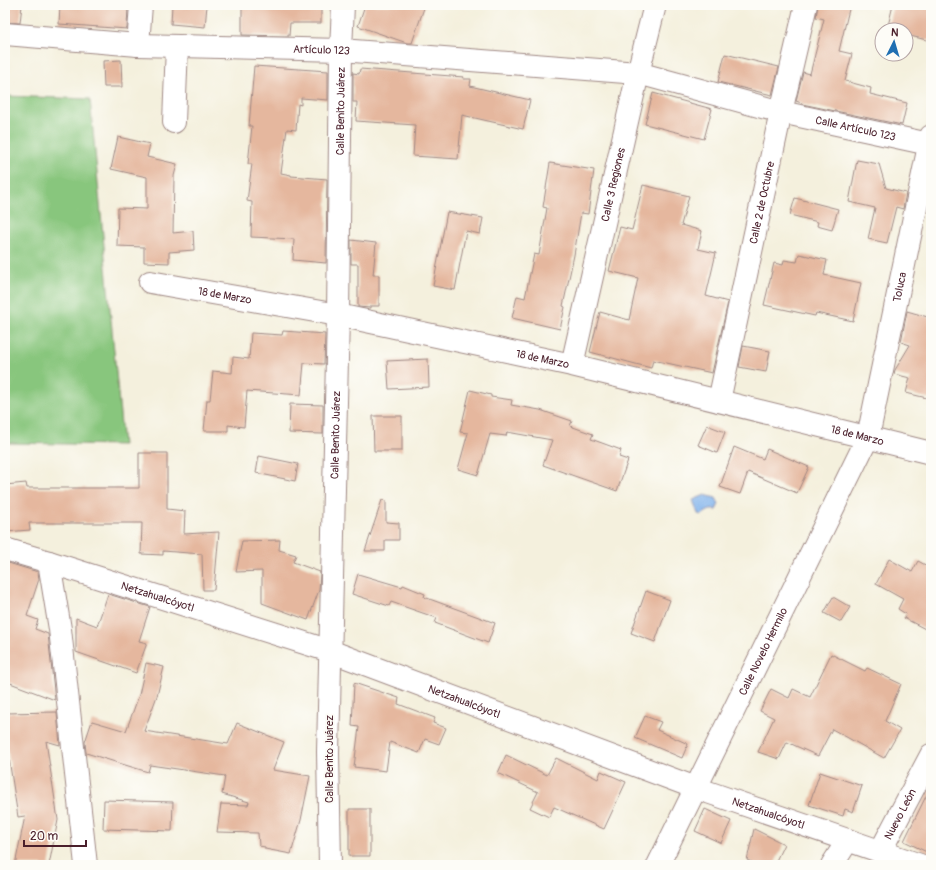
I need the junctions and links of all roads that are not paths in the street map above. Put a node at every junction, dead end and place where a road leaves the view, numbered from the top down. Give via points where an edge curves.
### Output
1 (141, 5) edge
2 (343, 5) edge
3 (655, 5) edge
4 (806, 5) edge
5 (5, 34) edge
6 (138, 45) junction
7 (178, 46) junction
8 (341, 50) junction
9 (638, 73) junction
10 (781, 112) junction
11 (174, 122) dead end
12 (930, 142) edge
13 (150, 282) dead end
14 (338, 315) junction
15 (572, 365) junction
16 (719, 401) junction
17 (868, 437) junction
18 (931, 453) edge
19 (5, 549) edge
20 (49, 562) junction
21 (330, 651) junction
22 (931, 755) edge
23 (696, 788) junction
24 (848, 840) junction
25 (880, 852) junction
26 (86, 865) edge
27 (330, 865) edge
28 (658, 865) edge
29 (832, 865) edge
30 (920, 865) edge

1 - 6 street
2 - 8 street, Calle Benito Juárez
3 - 9 street, Calle 3 Regiones
4 - 10 street, Calle 2 de Octubre
5 - 6 street, Artículo 123
6 - 7 street, Artículo 123
7 - 8 street, Artículo 123
7 - 11 street
8 - 9 street, Artículo 123
8 - 14 street, Calle Benito Juárez
9 - 10 street, Artículo 123
9 - 15 street, Calle 3 Regiones
10 - 12 street, Calle Artículo 123
10 - 16 street, Calle 2 de Octubre
12 - 17 street, Toluca
13 - 14 street, 18 de Marzo
14 - 15 street, 18 de Marzo
14 - 21 street, Calle Benito Juárez
15 - 16 street, 18 de Marzo
16 - 17 street, 18 de Marzo
17 - 18 street, 18 de Marzo
17 - 23 street, Calle Novelo Hermilo
19 - 20 street, Netzahualcóyotl
20 - 21 street, Netzahualcóyotl
20 - 26 street via 60,629
21 - 23 street, Netzahualcóyotl
21 - 27 street, Calle Benito Juárez
22 - 25 street, Nuevo León
23 - 24 street, Netzahualcóyotl
23 - 28 street, Calle Novelo Hermilo
24 - 25 street, Netzahualcóyotl
24 - 29 street
25 - 30 street, Netzahualcóyotl

